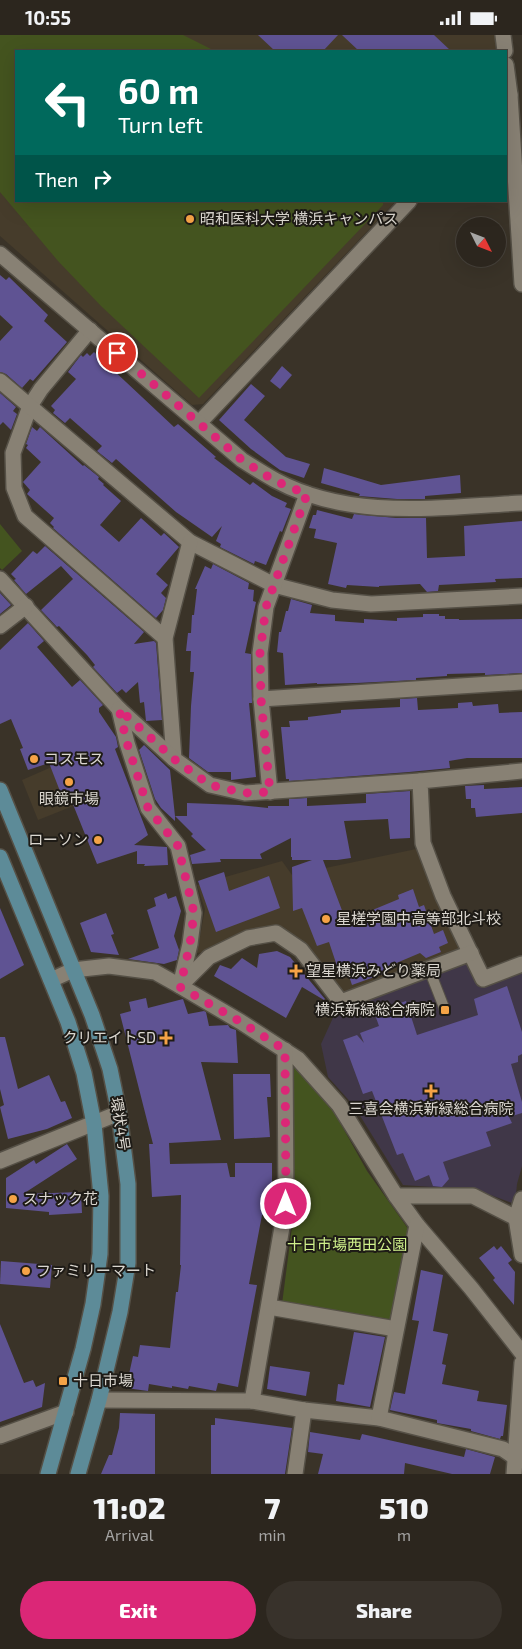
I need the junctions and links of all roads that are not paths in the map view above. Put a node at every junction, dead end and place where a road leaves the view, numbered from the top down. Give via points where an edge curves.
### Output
1 (503, 35) edge
2 (505, 50) edge
3 (507, 80) edge
4 (508, 96) edge
5 (408, 202) edge
6 (0, 254) edge
7 (522, 284) edge
8 (90, 330) junction
9 (0, 381) edge
10 (30, 406) junction
11 (199, 423) junction
12 (307, 494) junction
13 (522, 503) edge
14 (190, 542) junction
15 (0, 579) edge
16 (274, 585) junction
17 (522, 596) edge
18 (26, 606) junction
19 (0, 626) edge
20 (165, 637) junction
21 (522, 682) edge
22 (261, 699) junction
23 (119, 709) junction
24 (174, 759) junction
25 (522, 771) edge
26 (420, 781) junction
27 (0, 790) edge
28 (270, 792) junction
29 (0, 857) edge
30 (471, 953) junction
31 (522, 964) edge
32 (429, 969) junction
33 (73, 970) junction
34 (51, 980) junction
35 (180, 987) junction
36 (445, 1010) dead end
37 (285, 1050) junction
38 (119, 1113) junction
39 (94, 1124) junction
40 (0, 1161) edge
41 (396, 1196) junction
42 (522, 1199) edge
43 (516, 1219) junction
44 (417, 1225) junction
45 (522, 1255) edge
46 (270, 1307) junction
47 (396, 1329) junction
48 (522, 1353) edge
49 (522, 1363) edge
50 (99, 1400) junction
51 (252, 1401) junction
52 (304, 1410) junction
53 (66, 1412) junction
54 (379, 1418) junction
55 (0, 1436) edge
56 (519, 1458) edge
57 (48, 1474) edge
58 (78, 1474) edge
59 (294, 1474) edge
60 (514, 1474) edge

1 - 2 street
3 - 4 street
4 - 7 street
5 - 11 street
6 - 8 street
8 - 10 street
8 - 11 street
9 - 10 street
10 - 14 street
10 - 20 street via 13,453 14,488 25,516
11 - 12 street via 242,460 275,481
12 - 13 street via 352,506 398,510
12 - 16 street
14 - 16 street
14 - 20 street
15 - 18 street
16 - 17 street via 332,600 371,604
16 - 22 street via 266,607 260,653
18 - 19 street
18 - 23 street
20 - 24 street
21 - 22 street
22 - 28 street
23 - 24 street
23 - 35 street via 148,808 178,846 194,913
24 - 28 street via 210,785 245,793
25 - 26 street
26 - 28 street
26 - 30 street via 423,843
27 - 33 main road, 環状4号
29 - 34 main road, 環状4号
30 - 31 street via 483,979
30 - 32 street
32 - 35 street via 341,1002 301,950 276,933 248,938 209,957
32 - 36 lane
33 - 34 street
33 - 35 street via 109,966 155,972
33 - 38 main road, 環状4号 via 110,1069
34 - 39 main road, 環状4号 via 84,1073
35 - 37 street
37 - 41 street via 298,1059 339,1105
37 - 46 street via 286,1204
38 - 39 street
38 - 50 main road, 環状4号 via 128,1184 128,1263
39 - 40 street
39 - 53 main road, 環状4号 via 101,1196 100,1254 83,1349
41 - 43 street via 473,1196
41 - 44 street
42 - 43 street
43 - 45 street
44 - 47 street
44 - 48 street
46 - 47 street
46 - 51 street
47 - 54 street
49 - 56 street
50 - 51 street
50 - 58 main road, 環状4号
51 - 52 street
52 - 54 street
52 - 59 street
53 - 55 street
53 - 57 main road, 環状4号
54 - 56 street via 503,1449
56 - 60 street

